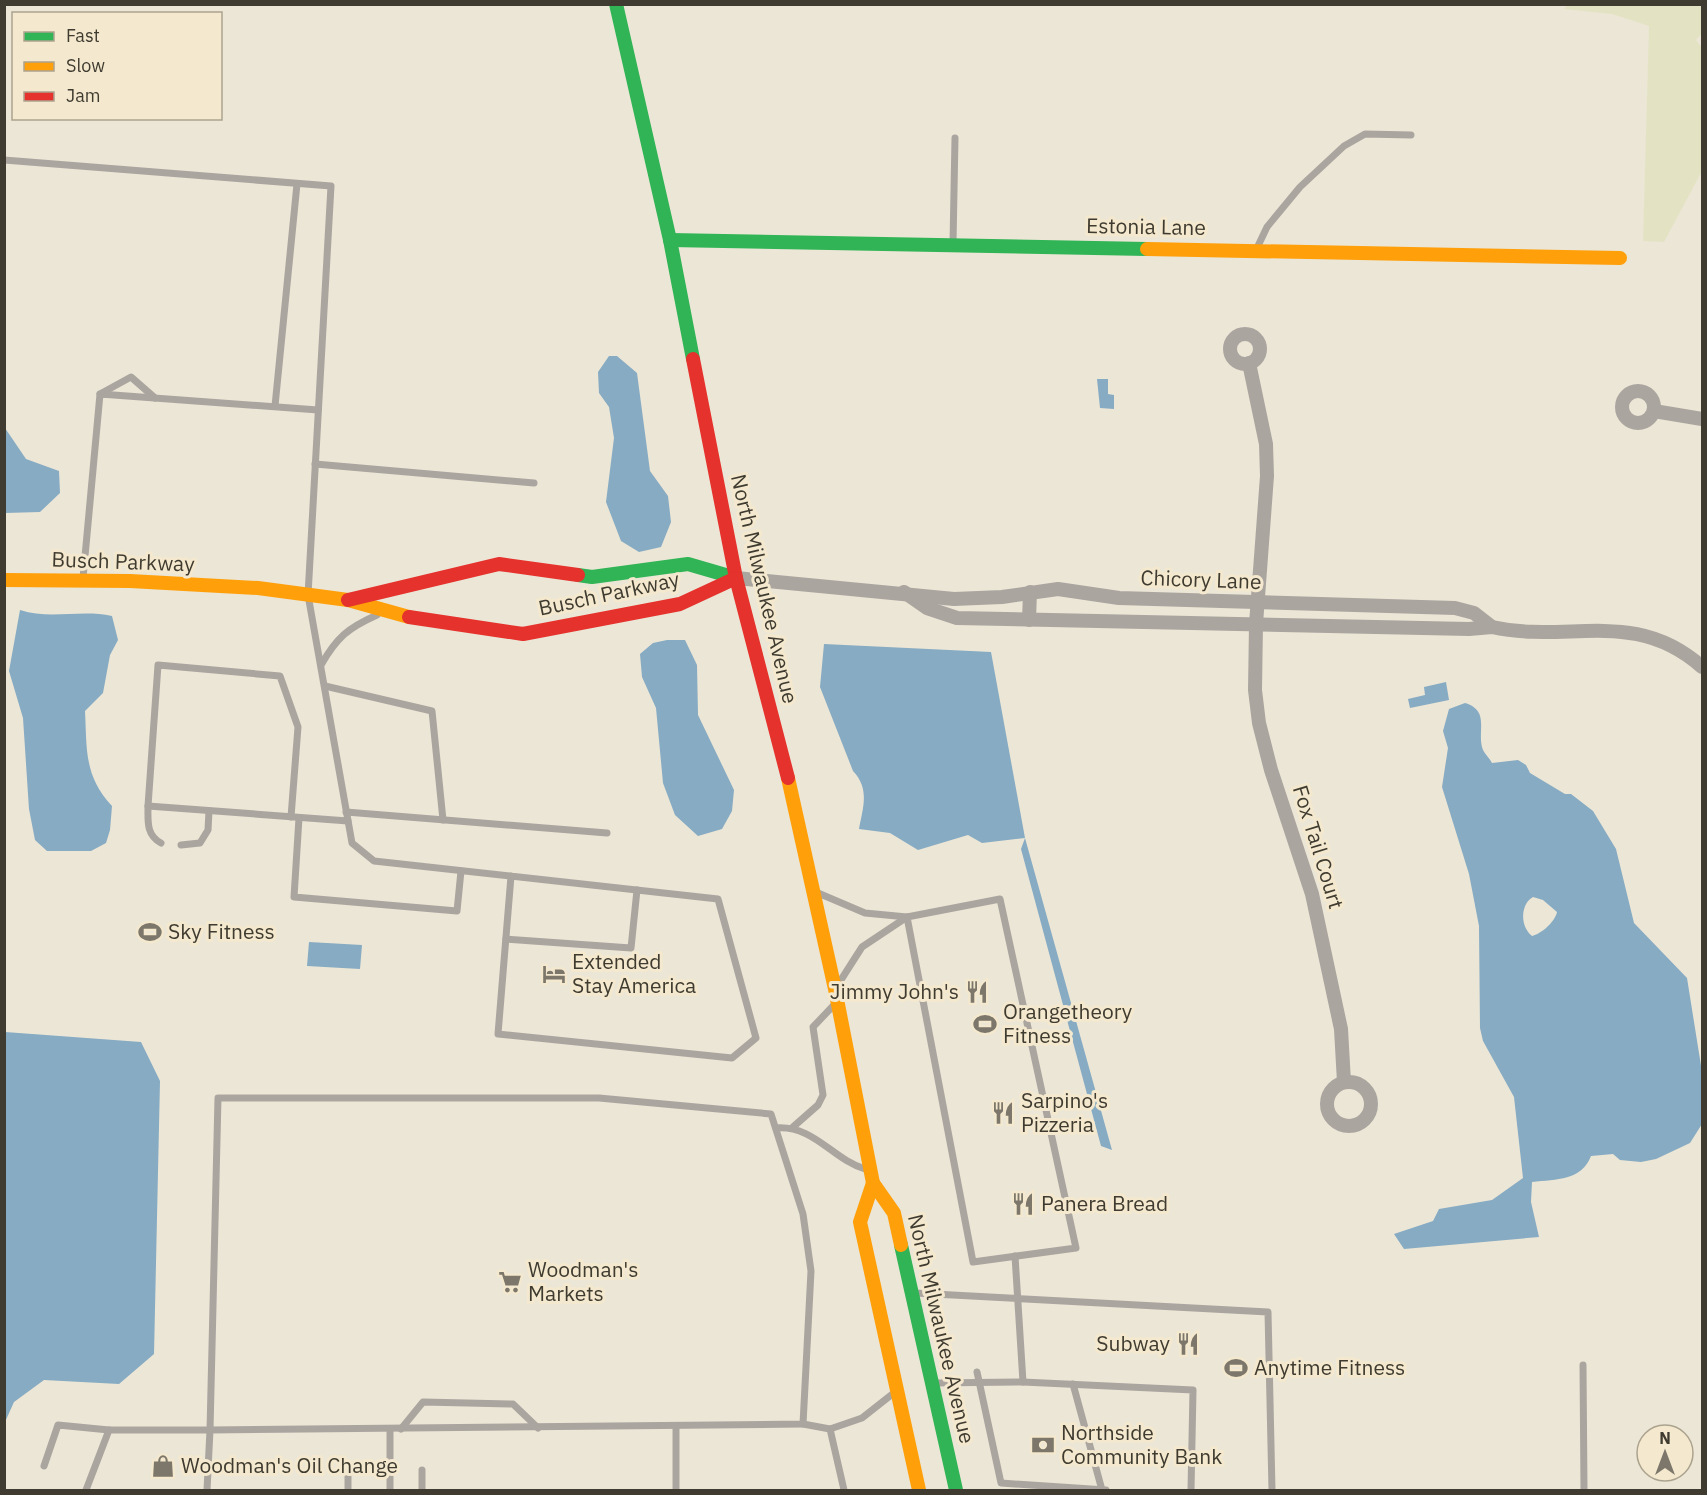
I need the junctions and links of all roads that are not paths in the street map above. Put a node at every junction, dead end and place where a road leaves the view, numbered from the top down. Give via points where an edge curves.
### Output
1 (616, 4) edge
2 (1411, 135) dead end
3 (955, 138) dead end
4 (4, 160) edge
5 (297, 184) junction
6 (670, 240) junction
7 (953, 245) junction
8 (1256, 251) junction
9 (1620, 258) dead end
10 (1249, 363) dead end
11 (100, 394) junction
12 (154, 398) junction
13 (274, 406) junction
14 (318, 410) junction
15 (1654, 411) dead end
16 (1702, 419) edge
17 (315, 464) junction
18 (534, 483) dead end
19 (736, 578) junction
20 (4, 580) edge
21 (83, 581) junction
22 (904, 592) junction
23 (1030, 592) junction
24 (308, 595) junction
25 (348, 600) junction
26 (1257, 604) junction
27 (384, 612) junction
28 (1029, 620) junction
29 (1256, 624) junction
30 (1492, 627) junction
31 (321, 665) junction
32 (1702, 667) edge
33 (325, 686) junction
34 (148, 806) junction
35 (209, 811) junction
36 (346, 812) junction
37 (291, 817) junction
38 (300, 818) junction
39 (443, 820) junction
40 (348, 821) junction
41 (607, 833) dead end
42 (161, 843) dead end
43 (181, 845) dead end
44 (461, 871) junction
45 (511, 876) junction
46 (637, 890) junction
47 (813, 891) junction
48 (907, 917) junction
49 (506, 939) junction
50 (836, 996) junction
51 (1344, 1082) dead end
52 (793, 1127) junction
53 (776, 1128) junction
54 (872, 1176) junction
55 (1015, 1256) junction
56 (912, 1293) junction
57 (1019, 1299) junction
58 (1583, 1365) dead end
59 (977, 1372) dead end
60 (1023, 1382) junction
61 (932, 1383) junction
62 (981, 1383) junction
63 (1073, 1384) junction
64 (897, 1391) junction
65 (803, 1424) junction
66 (676, 1426) junction
67 (538, 1428) junction
68 (390, 1429) junction
69 (401, 1429) junction
70 (830, 1429) junction
71 (109, 1430) junction
72 (210, 1430) junction
73 (44, 1466) dead end
74 (348, 1470) dead end
75 (422, 1470) dead end
76 (1104, 1490) edge
77 (86, 1491) edge
78 (207, 1491) edge
79 (348, 1491) edge
80 (390, 1491) edge
81 (422, 1491) edge
82 (676, 1491) edge
83 (844, 1491) edge
84 (919, 1491) edge
85 (956, 1491) edge
86 (1191, 1491) edge
87 (1272, 1491) edge
88 (1584, 1491) edge

1 - 6 street, North Milwaukee Avenue
2 - 8 lane via 1365,134 1344,146 1300,187 1274,219
3 - 7 lane
4 - 5 lane
5 - 13 lane
5 - 14 lane via 331,186
6 - 7 street, Estonia Lane
6 - 19 street, North Milwaukee Avenue
7 - 8 street, Estonia Lane
8 - 9 street, Estonia Lane
10 - 26 street, Fox Tail Court via 1266,455
11 - 12 lane
11 - 12 lane via 131,376
11 - 21 lane
12 - 13 lane
13 - 14 lane
14 - 17 lane
15 - 16 street
17 - 18 lane
17 - 24 lane
19 - 22 street, Chicory Lane
19 - 25 street, Busch Parkway via 688,564 592,577 499,564
19 - 27 street, Busch Parkway via 680,604 523,634
19 - 47 street, North Milwaukee Avenue
20 - 21 street, Busch Parkway
21 - 24 street, Busch Parkway via 258,588
22 - 23 street, Chicory Lane via 954,598
22 - 28 street, Chicory Lane via 927,608 957,618
23 - 26 street, Chicory Lane via 1058,589 1119,598
23 - 28 street
24 - 25 street, Busch Parkway
24 - 31 lane
25 - 27 street, Busch Parkway
26 - 29 street, Fox Tail Court
26 - 30 street, Chicory Lane via 1455,608 1473,613
27 - 31 lane via 352,626 333,644
28 - 29 street, Chicory Lane
29 - 30 street, Chicory Lane
29 - 51 street, Fox Tail Court via 1259,723 1323,938 1341,1029
30 - 32 street, Chicory Lane via 1638,633 1664,641
31 - 33 lane
33 - 36 lane
33 - 39 lane via 432,711
34 - 35 lane
34 - 37 lane via 158,665 280,676 298,727
34 - 42 lane via 149,829
35 - 37 lane
35 - 43 lane via 208,830 200,843
36 - 39 lane
36 - 40 lane
37 - 38 lane
38 - 40 lane
38 - 44 lane via 294,897 458,911
39 - 41 lane
40 - 44 lane via 352,843 374,861
44 - 45 lane
45 - 46 lane
45 - 49 lane
46 - 49 lane via 631,948
46 - 49 lane via 718,899 756,1038 732,1058 498,1034
47 - 48 lane via 865,913
47 - 50 street, North Milwaukee Avenue
48 - 50 lane via 862,947
48 - 55 lane via 973,1262
48 - 55 lane via 1000,899 1076,1248
50 - 52 lane via 813,1027 823,1095 818,1105
50 - 54 street, North Milwaukee Avenue
52 - 53 lane
52 - 54 lane
53 - 65 lane via 803,1214 811,1271
53 - 72 lane via 771,1114 599,1098 218,1098
54 - 56 street, North Milwaukee Avenue via 894,1213
54 - 64 street via 860,1221
55 - 57 lane
56 - 57 lane
56 - 61 street, North Milwaukee Avenue
57 - 60 lane
57 - 87 lane via 1268,1312
58 - 88 lane
59 - 62 lane
60 - 62 lane
60 - 63 lane
61 - 62 lane
61 - 85 street, North Milwaukee Avenue
62 - 76 lane via 1001,1483
63 - 76 lane
63 - 86 lane via 1193,1390
64 - 70 lane via 862,1418
64 - 84 street
65 - 66 lane
65 - 70 lane
66 - 67 lane
66 - 82 lane
67 - 69 lane
67 - 69 lane via 513,1404 423,1402
68 - 69 lane
68 - 72 lane
68 - 80 lane
70 - 83 lane
71 - 72 lane
71 - 73 lane via 58,1425
71 - 77 lane
72 - 78 lane
74 - 79 lane
75 - 81 lane

